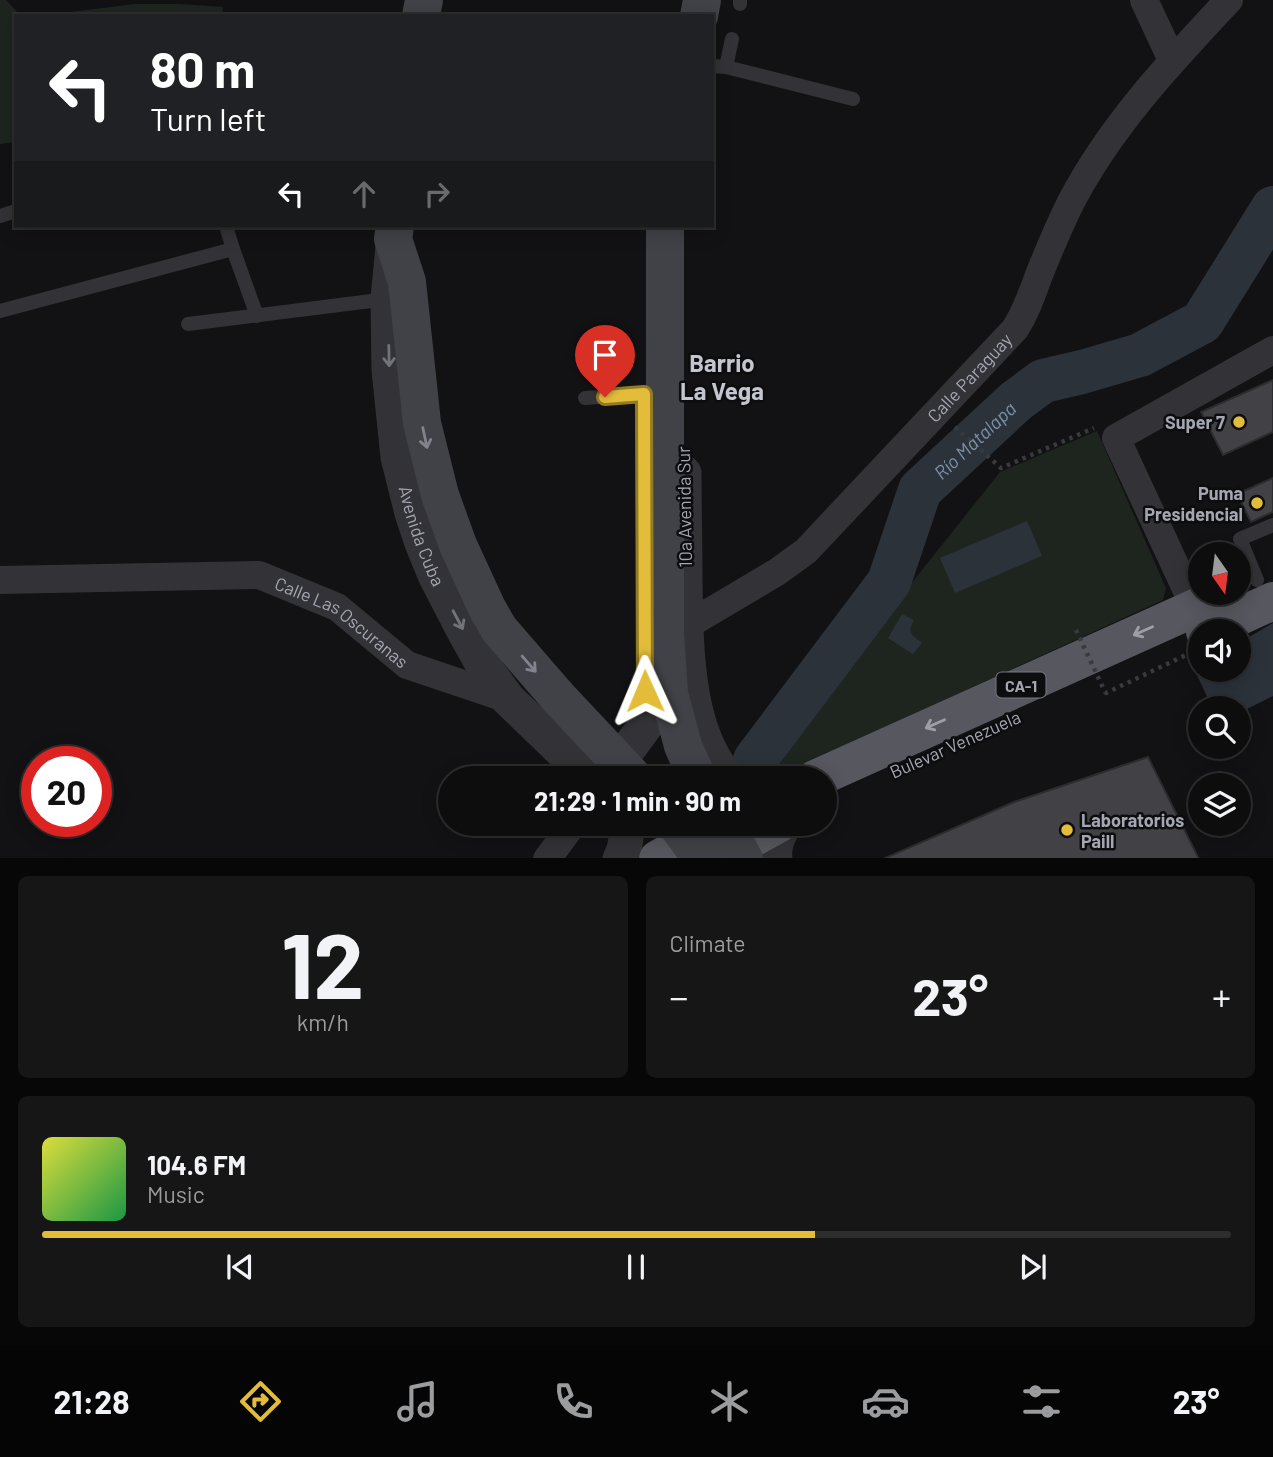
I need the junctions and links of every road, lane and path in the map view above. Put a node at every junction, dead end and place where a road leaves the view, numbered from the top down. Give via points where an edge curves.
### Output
1 (1144, 0) edge
2 (1230, 0) edge
3 (732, 39) dead end
4 (1172, 60) junction
5 (719, 67) edge
6 (853, 99) dead end
7 (227, 228) edge
8 (664, 228) edge
9 (681, 228) edge
10 (394, 232) edge
11 (233, 249) junction
12 (388, 299) junction
13 (0, 312) edge
14 (257, 316) junction
15 (188, 324) dead end
16 (1273, 350) edge
17 (585, 398) dead end
18 (949, 422) dead end
19 (1108, 432) junction
20 (1273, 525) edge
21 (1239, 542) edge
22 (1188, 548) edge
23 (0, 580) edge
24 (1228, 606) edge
25 (675, 630) junction
26 (1076, 630) dead end
27 (689, 667) junction
28 (1106, 684) dead end
29 (1094, 689) dead end
30 (508, 699) junction
31 (649, 721) junction
32 (578, 766) edge
33 (616, 766) edge
34 (623, 766) edge
35 (692, 766) edge
36 (718, 766) edge
37 (837, 770) edge
38 (837, 796) edge
39 (564, 836) edge
40 (626, 836) edge
41 (685, 836) edge
42 (700, 836) edge
43 (730, 836) edge
44 (756, 836) edge
45 (778, 836) edge
46 (548, 858) edge
47 (621, 858) edge
48 (660, 858) edge
49 (701, 858) edge
50 (716, 858) edge
51 (743, 858) edge
52 (775, 858) edge

1 - 4 street
2 - 4 street, Calle Paraguay
3 - 5 lane
4 - 25 street, Calle Paraguay via 1086,175 1015,329 806,551
5 - 6 lane
7 - 11 lane
8 - 25 main road, 10a Avenida Sur
9 - 25 street, 10a Avenida Sur
10 - 12 street, Avenida Cuba
10 -> 34 main road, Avenida Cuba, bridge via 407,282 422,423 458,545 499,629
11 - 13 lane
11 - 14 lane
12 - 14 lane
12 -> 30 street, Avenida Cuba via 397,444 412,513 449,603
14 - 15 lane
16 - 19 street
17 - 31 lane via 644,394
18 - 19 path via 1001,468
19 - 22 street
20 - 21 lane
23 - 30 street, Calle Las Oscuranas via 258,575 337,607 407,665
24 - 26 path, bridge via 1186,656 1106,694
24 -> 37 highway, Bulevar Venezuela / CA-1
24 - 38 highway, Bulevar Venezuela / CA-1
25 - 27 street, 10a Avenida Sur
25 - 35 main road, 10a Avenida Sur, bridge via 666,666 682,746
27 - 31 street
27 - 36 street, 10a Avenida Sur via 696,718
28 - 29 path
30 - 32 street, Avenida Cuba
31 - 33 street
39 - 46 street
40 - 47 street
41 - 49 main road, bridge
42 - 48 highway
43 - 51 main road, bridge
44 - 50 highway
45 - 52 street

